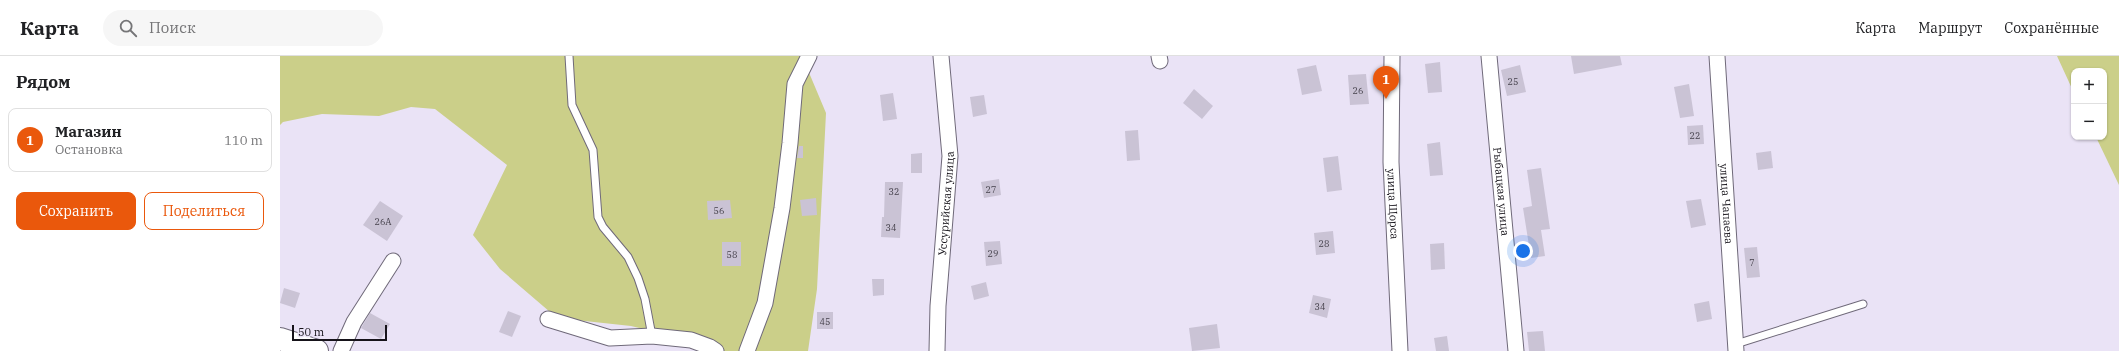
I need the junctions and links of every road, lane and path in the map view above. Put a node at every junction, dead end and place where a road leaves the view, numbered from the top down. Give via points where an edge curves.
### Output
1 (569, 56) edge
2 (809, 56) edge
3 (942, 56) edge
4 (1392, 56) edge
5 (1489, 56) edge
6 (1717, 56) edge
7 (393, 261) dead end
8 (1863, 304) dead end
9 (548, 319) dead end
10 (652, 336) junction
11 (280, 339) edge
12 (1736, 347) edge
13 (317, 351) edge
14 (341, 351) edge
15 (716, 351) edge
16 (747, 351) edge
17 (937, 351) edge
18 (1400, 351) edge
19 (1516, 351) edge

1 - 10 lane via 572,105 593,150 598,217 628,257 638,278
2 - 16 street via 795,84 782,208 765,303
3 - 17 street, Уссурийская улица via 950,156
4 - 18 street, улица Щорса via 1391,162
5 - 19 street, Рыбацкая улица
6 - 12 street, улица Чапаева
7 - 14 street via 354,322
8 - 12 lane
9 - 10 street via 610,338
10 - 15 street via 691,340
11 - 13 main road

